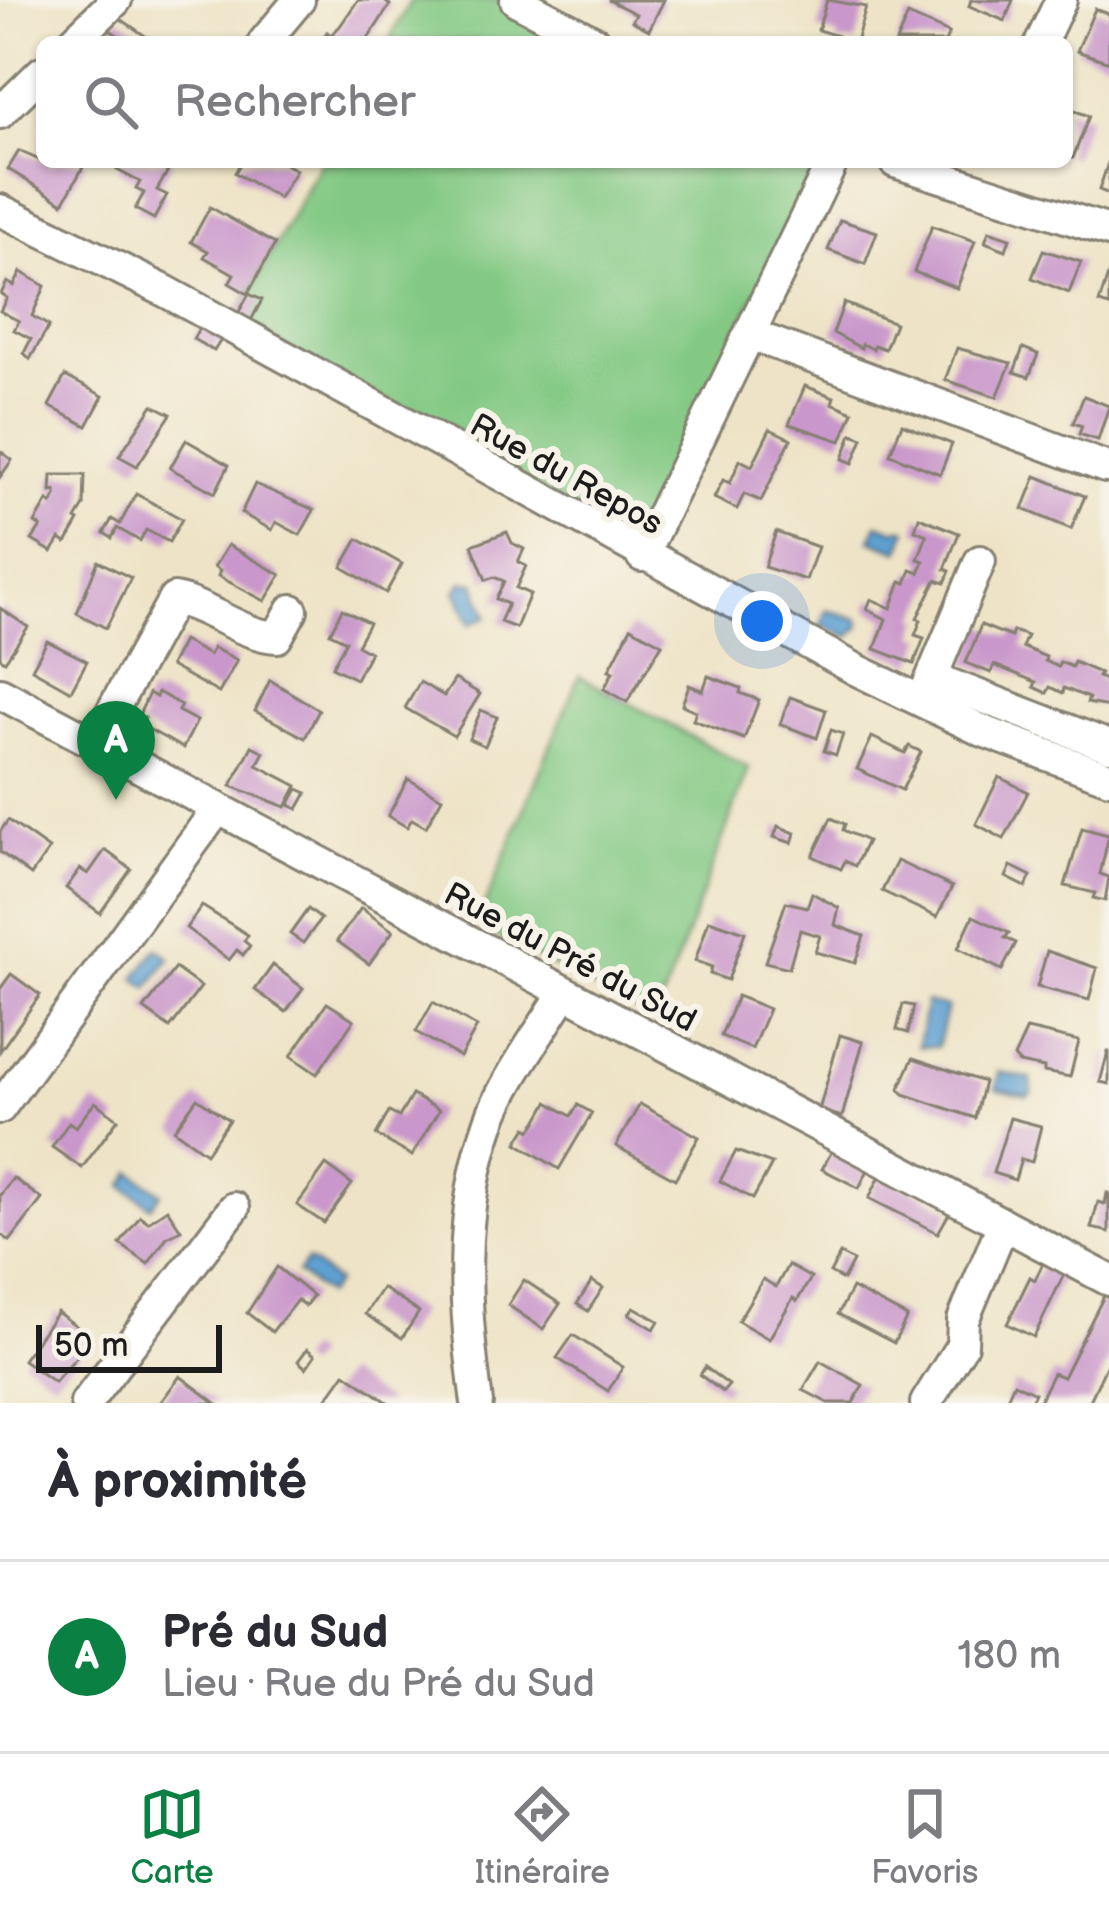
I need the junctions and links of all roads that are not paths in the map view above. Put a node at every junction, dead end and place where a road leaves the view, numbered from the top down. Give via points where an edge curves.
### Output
1 (116, 0) edge
2 (299, 0) edge
3 (1061, 0) edge
4 (531, 3) edge
5 (79, 36) edge
6 (269, 36) edge
7 (585, 36) edge
8 (1044, 36) edge
9 (36, 78) edge
10 (0, 113) edge
11 (830, 168) edge
12 (938, 168) edge
13 (982, 174) edge
14 (0, 210) edge
15 (1109, 231) edge
16 (752, 335) junction
17 (1105, 467) dead end
18 (642, 556) junction
19 (980, 561) dead end
20 (292, 610) dead end
21 (927, 690) junction
22 (0, 693) edge
23 (94, 744) junction
24 (1109, 746) edge
25 (1109, 778) edge
26 (216, 811) junction
27 (564, 993) junction
28 (0, 1108) edge
29 (234, 1208) dead end
30 (1003, 1224) junction
31 (1109, 1280) edge
32 (86, 1403) edge
33 (477, 1403) edge
34 (926, 1403) edge

1 - 5 street
2 - 6 street
3 - 8 street
4 - 7 street
9 - 10 street
11 - 16 street
12 - 13 street
13 - 15 street
14 - 18 street, Rue du Repos via 165,291
16 - 17 street
16 - 18 street
18 - 21 street, Rue du Repos
19 - 21 street
20 - 23 street via 277,638 174,598
21 - 24 street
21 - 25 street, Rue du Repos via 983,731
22 - 23 street, Rue du Pré du Sud
23 - 26 street, Rue du Pré du Sud
26 - 27 street, Rue du Pré du Sud
26 - 28 street
27 - 30 street, Rue du Pré du Sud
27 - 33 street via 490,1118 467,1211 466,1325
29 - 32 street
30 - 31 street, Rue du Pré du Sud
30 - 34 street via 963,1320 962,1345

